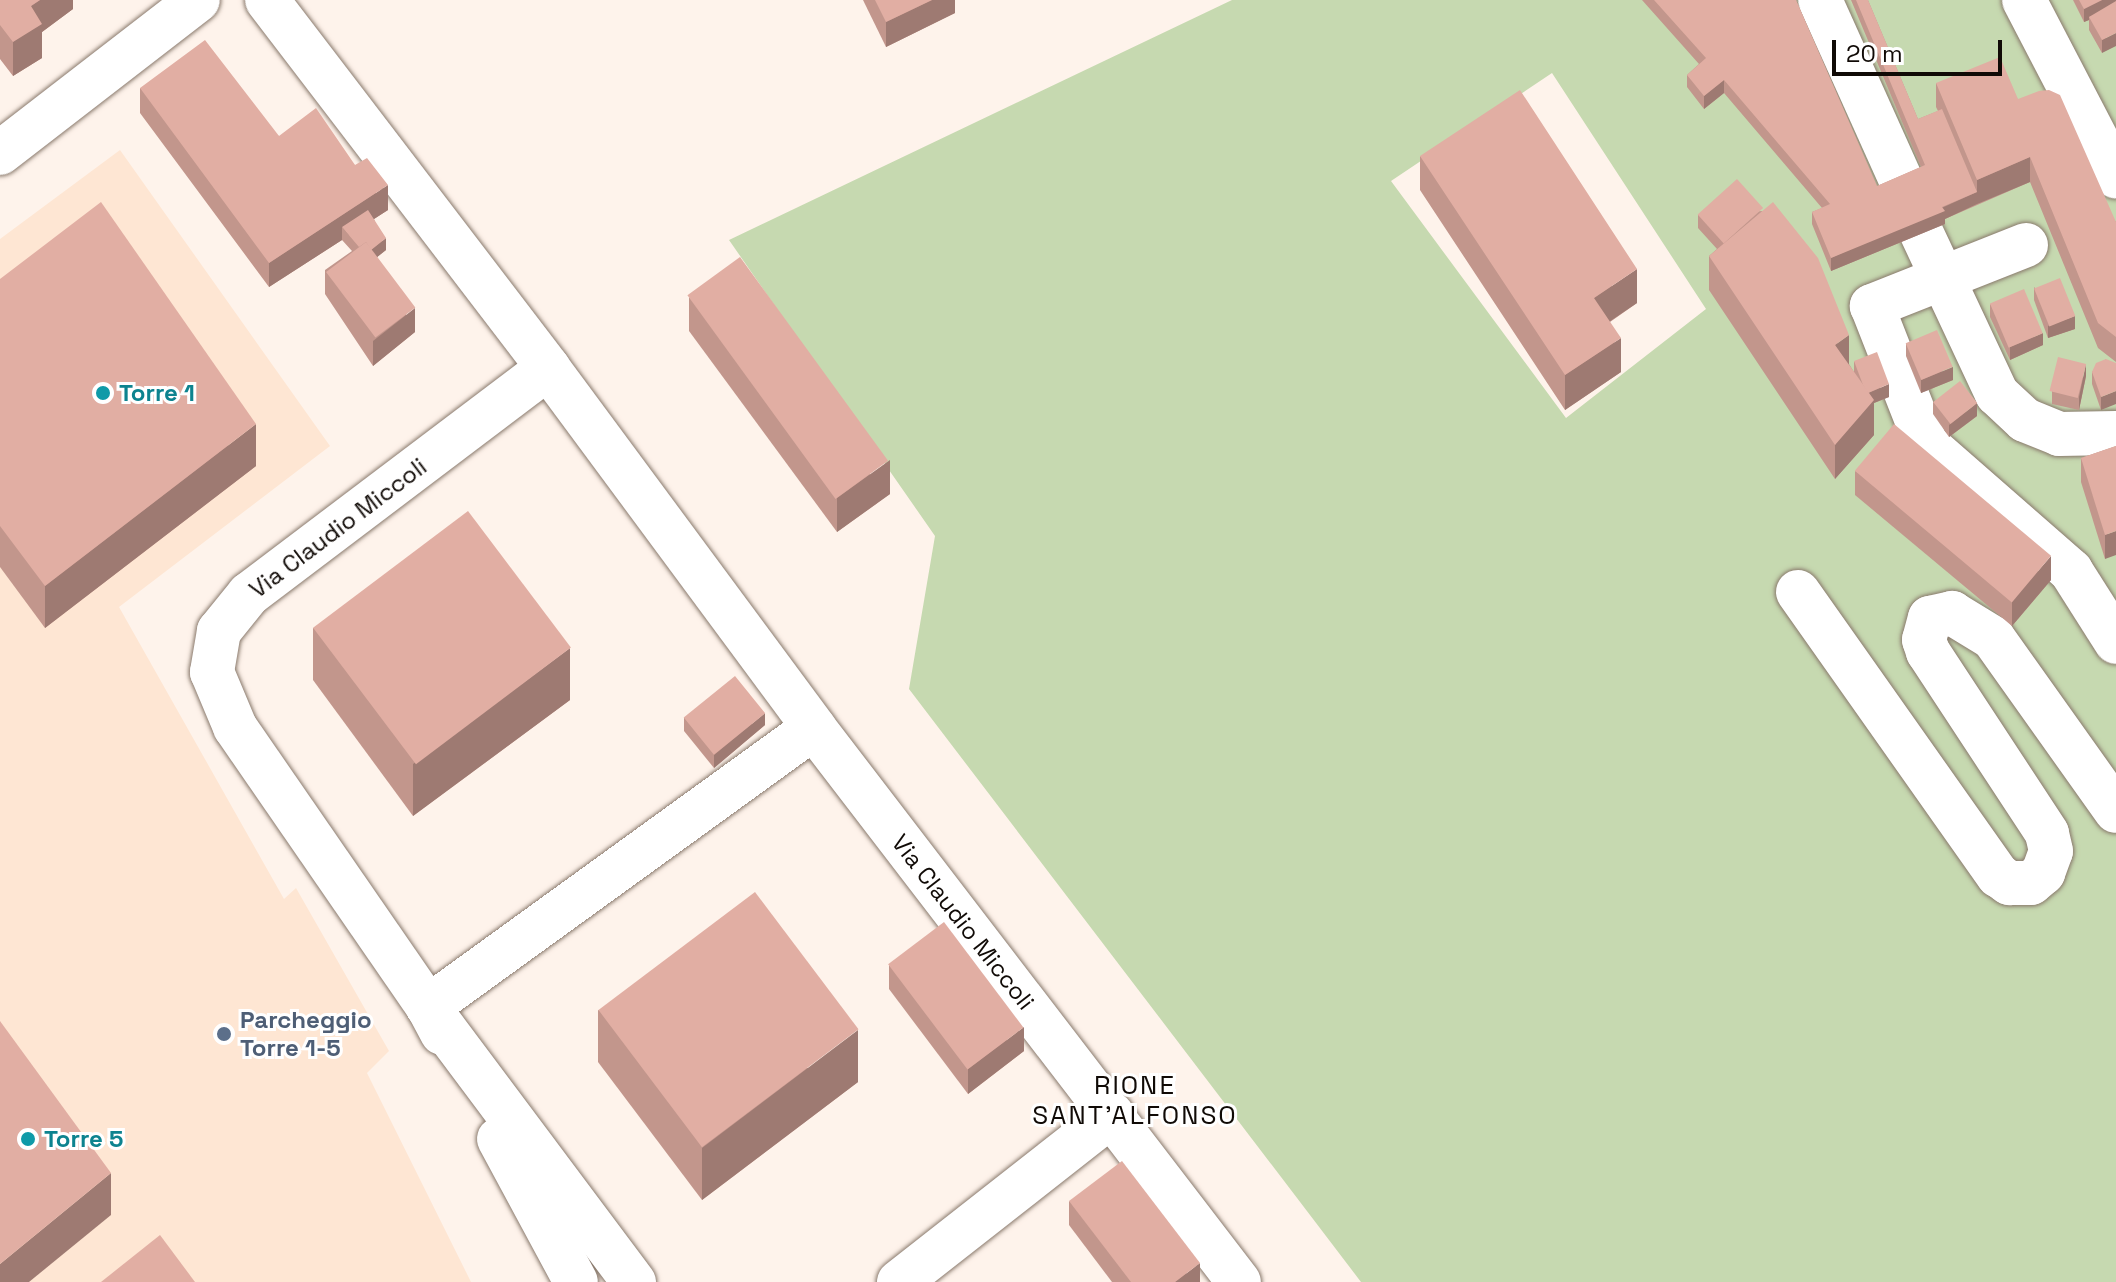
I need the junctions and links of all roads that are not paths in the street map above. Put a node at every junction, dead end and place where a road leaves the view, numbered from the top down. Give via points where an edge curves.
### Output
1 (198, 0) edge
2 (267, 0) edge
3 (1820, 0) edge
4 (2024, 0) edge
5 (0, 153) edge
6 (2116, 177) edge
7 (1904, 187) edge
8 (1922, 234) edge
9 (2026, 245) dead end
10 (1943, 277) junction
11 (548, 368) junction
12 (2116, 433) edge
13 (1798, 592) dead end
14 (2116, 642) edge
15 (814, 728) junction
16 (2116, 811) edge
17 (428, 1007) junction
18 (1112, 1115) junction
19 (576, 1282) edge
20 (634, 1282) edge
21 (899, 1282) edge
22 (1239, 1282) edge

1 - 5 street
2 - 11 street, Via Claudio Miccoli
3 - 7 street
4 - 6 street
8 - 10 street
9 - 10 street
10 - 12 street via 1997,394 2025,420 2059,434
10 - 14 street via 1872,306 1926,444 2071,571
11 - 15 street, Via Claudio Miccoli
11 - 17 street, Via Claudio Miccoli via 249,594 219,631 212,672 235,727
13 - 16 street via 1998,875 2009,883 2031,883 2043,873 2051,851 2047,833 1928,652 1924,640 1930,618 1952,613 1993,638
15 - 17 street
15 - 18 street, Via Claudio Miccoli
17 - 19 street, Via Claudio Miccoli
17 - 20 street, Via Claudio Miccoli
18 - 21 street
18 - 22 street, Via Claudio Miccoli

